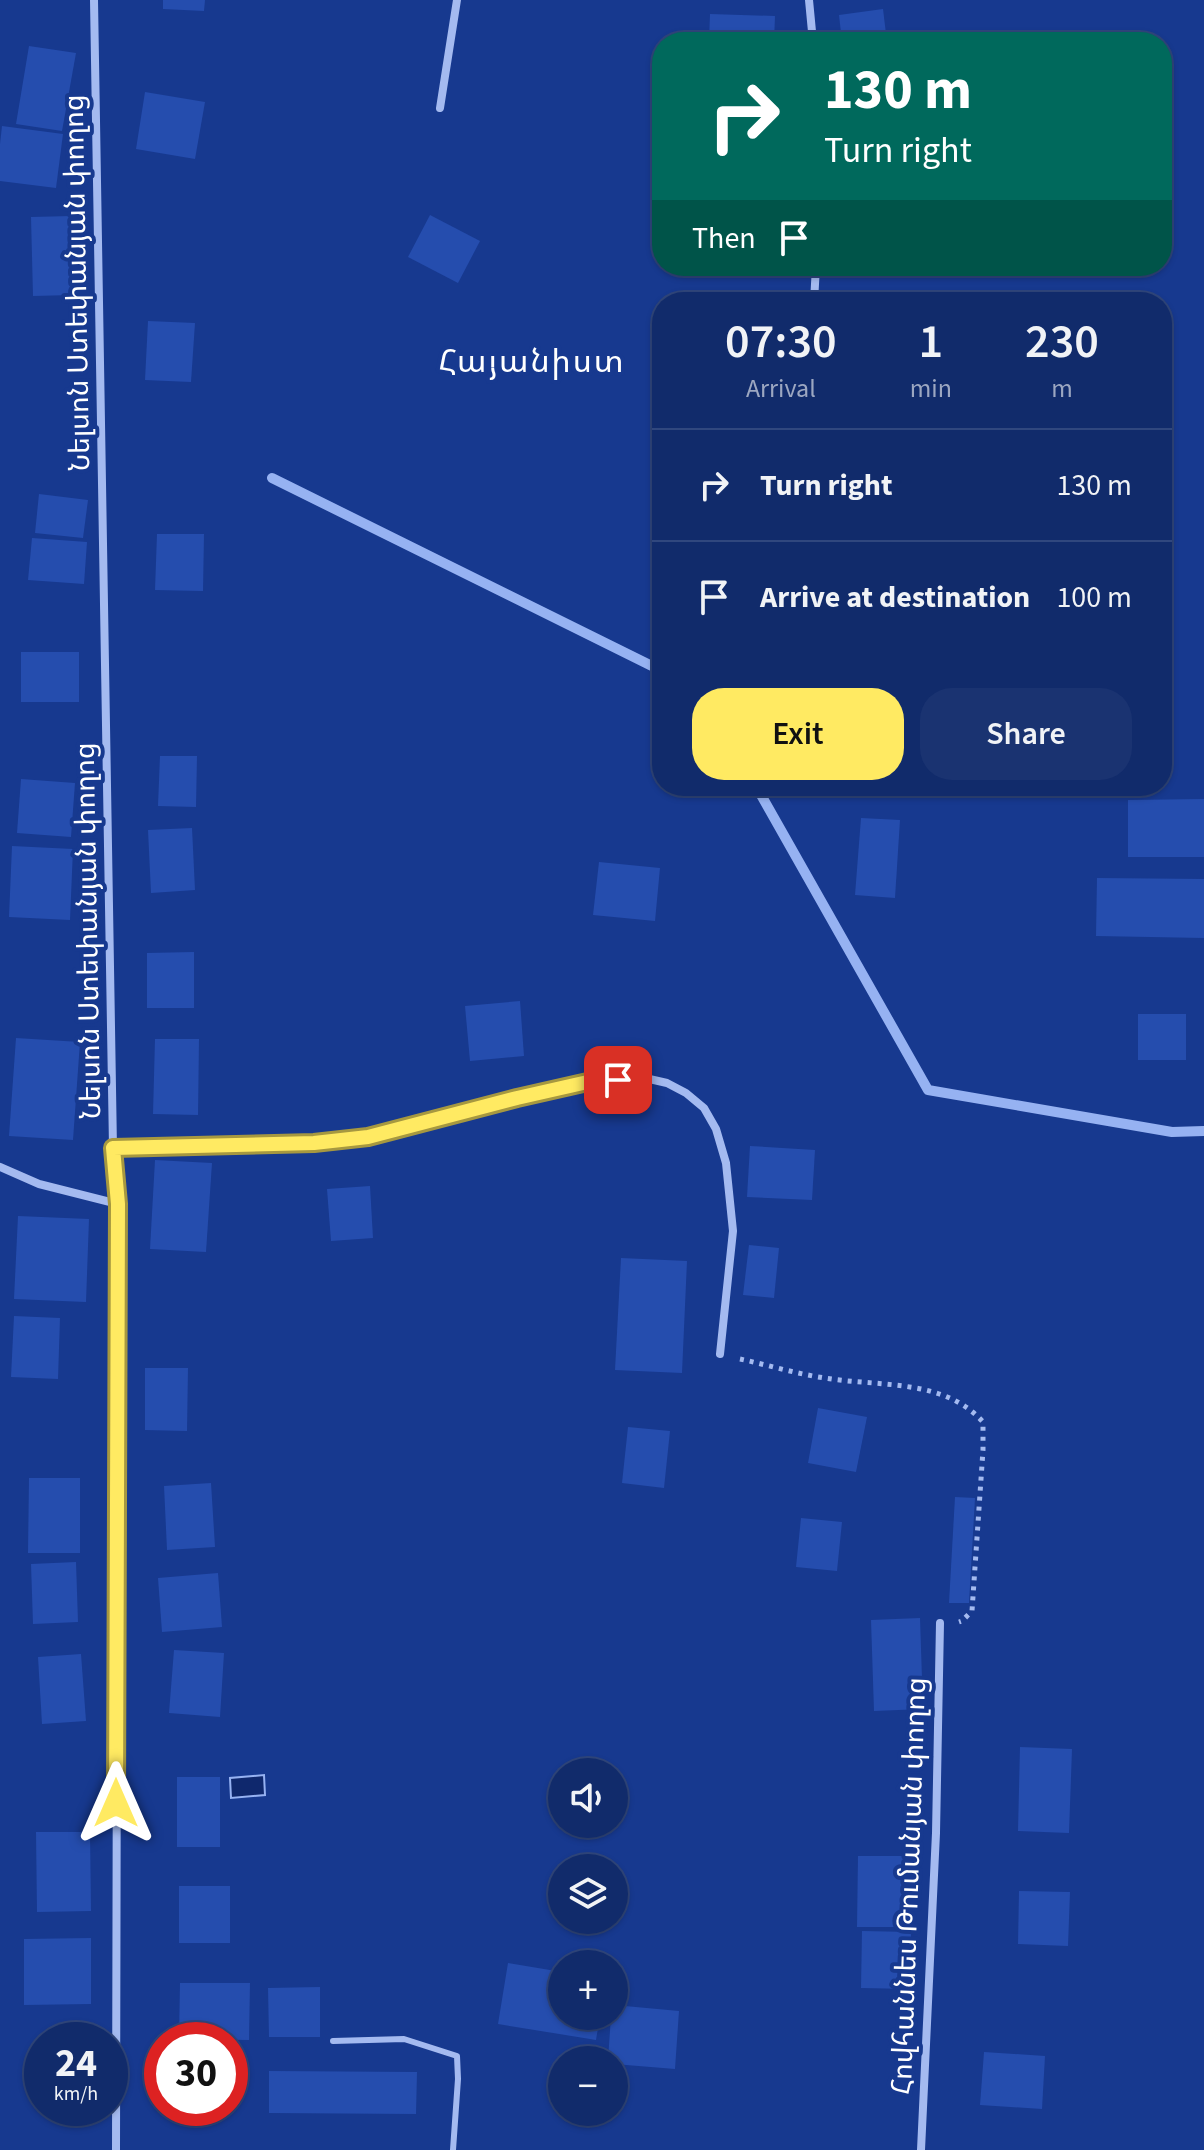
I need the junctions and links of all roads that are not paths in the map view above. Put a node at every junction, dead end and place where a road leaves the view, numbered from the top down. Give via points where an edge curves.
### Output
1 (94, 0) edge
2 (457, 0) edge
3 (809, 0) edge
4 (812, 32) edge
5 (440, 108) dead end
6 (113, 1148) junction
7 (0, 1167) edge
8 (118, 1204) junction
9 (720, 1354) road end
10 (940, 1623) road end
11 (333, 2041) dead end
12 (116, 2150) edge
13 (453, 2150) edge
14 (921, 2150) edge

1 - 6 street, Նելսոն Ստեփանյան փողոց
2 - 5 street
3 - 4 street
6 - 8 street, Նելսոն Ստեփանյան փողոց
6 - 9 street via 368,1137 592,1081 645,1078 667,1083 704,1108 726,1163 733,1231
7 - 8 street via 39,1184
8 - 12 street, Նելսոն Ստեփանյան փողոց
10 - 14 street, Հովհաննես Թումանյան փողոց
11 - 13 lane via 404,2039 457,2056

